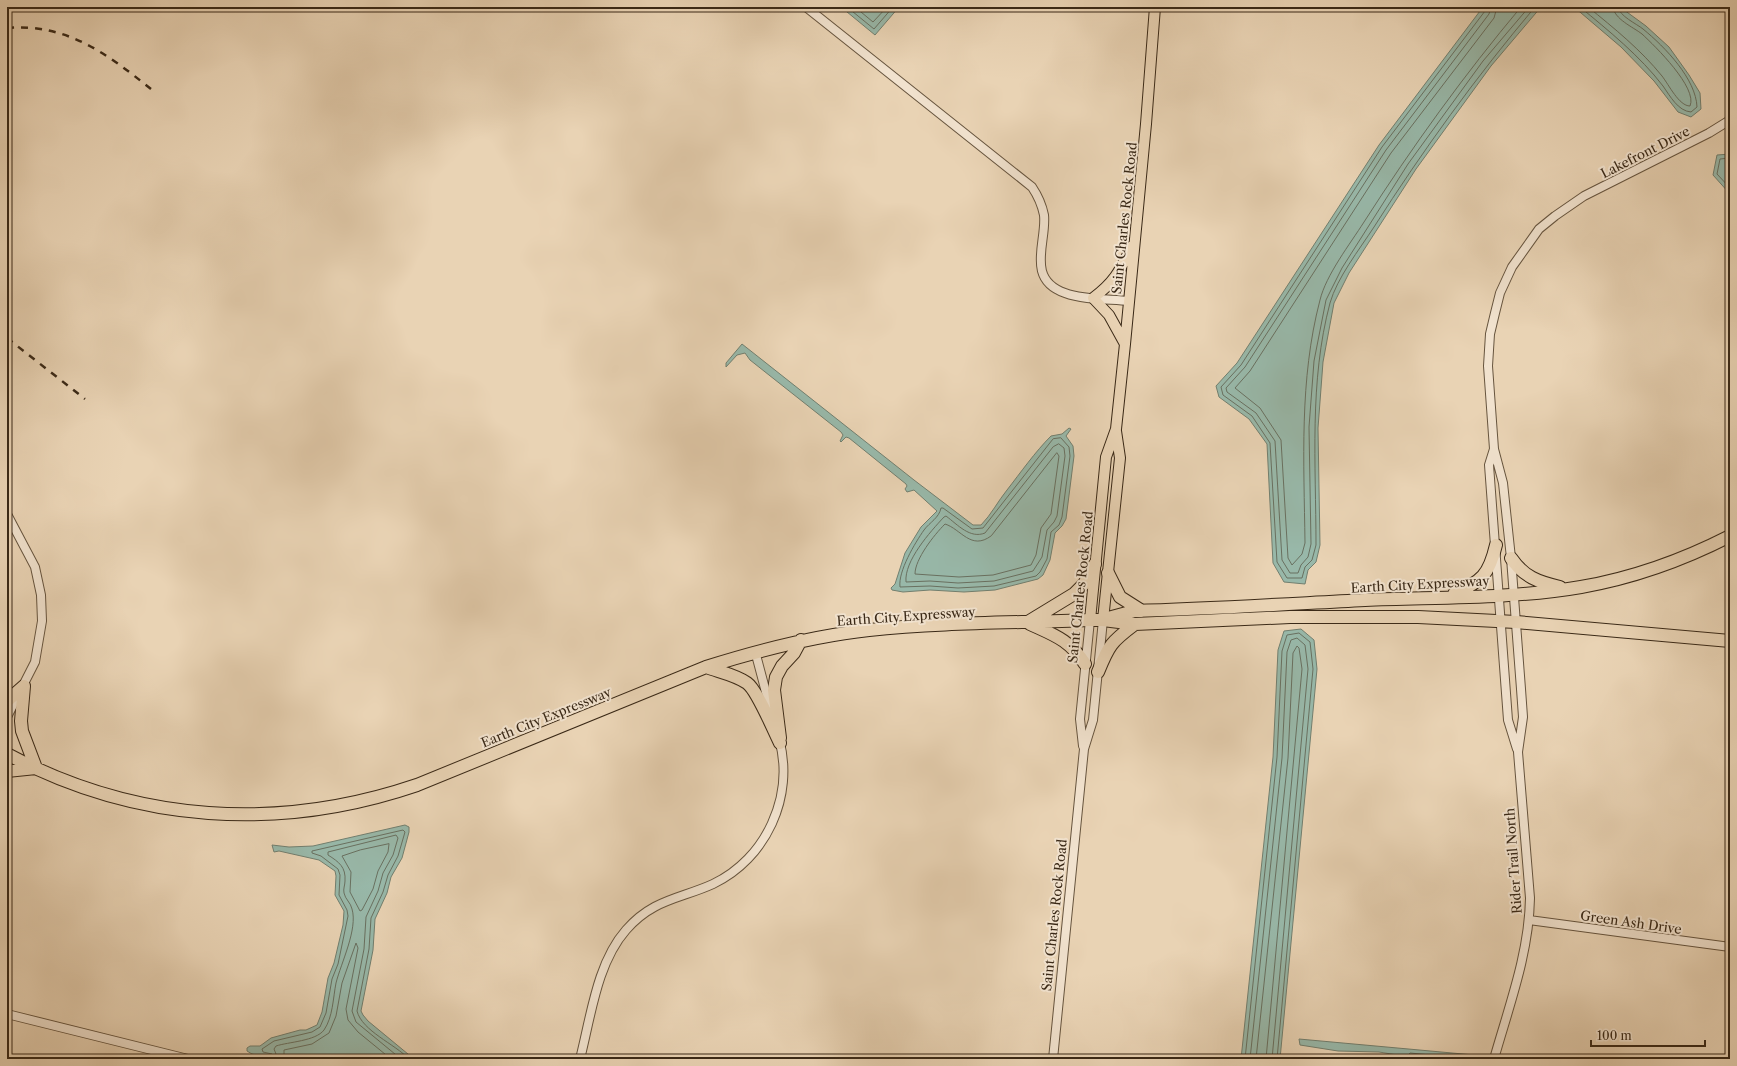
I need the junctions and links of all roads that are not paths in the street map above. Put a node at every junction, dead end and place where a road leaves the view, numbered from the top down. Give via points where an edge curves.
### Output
1 (806, 7) edge
2 (1155, 8) edge
3 (1730, 120) edge
4 (1570, 204) joint
5 (1135, 241) junction
6 (1093, 298) junction
7 (1129, 301) junction
8 (1125, 344) junction
9 (1116, 429) junction
10 (1494, 448) junction
11 (7, 514) edge
12 (1730, 536) edge
13 (1496, 545) junction
14 (1511, 558) junction
15 (1095, 564) junction
16 (1108, 574) junction
17 (1567, 589) junction
18 (1499, 594) junction
19 (1514, 594) junction
20 (1448, 597) junction
21 (1142, 611) junction
22 (1090, 620) junction
23 (1104, 620) junction
24 (1501, 621) junction
25 (1027, 622) junction
26 (1516, 622) junction
27 (1135, 624) junction
28 (801, 640) junction
29 (1730, 640) edge
30 (755, 651) junction
31 (1085, 664) junction
32 (706, 667) junction
33 (1098, 672) junction
34 (24, 686) junction
35 (7, 701) edge
36 (7, 717) edge
37 (780, 743) junction
38 (1084, 749) junction
39 (1518, 752) junction
40 (7, 754) edge
41 (36, 768) junction
42 (7, 771) edge
43 (1529, 920) junction
44 (1730, 947) edge
45 (7, 1014) edge
46 (188, 1059) edge
47 (580, 1059) edge
48 (1052, 1059) edge
49 (1494, 1059) edge

1 - 6 street via 1032,187 1044,216 1040,262 1050,285 1067,294
2 - 5 main road, Saint Charles Rock Road
3 - 4 street, Lakefront Drive
4 - 10 street, Rider Trail North via 1539,229 1512,267 1500,293 1488,350
5 - 6 main road via 1116,277
5 - 7 main road, Saint Charles Rock Road
6 - 7 street
6 - 8 main road via 1109,315
7 - 8 main road, Saint Charles Rock Road
8 - 9 main road, Saint Charles Rock Road
9 - 15 main road, Saint Charles Rock Road via 1106,457
9 - 16 main road, Saint Charles Rock Road via 1120,458
10 - 13 street, Rider Trail North via 1489,464
10 - 14 street, Rider Trail North via 1503,483
11 - 34 street via 35,567 41,595 42,621 34,662
12 - 17 highway, Earth City Expressway via 1662,566
13 - 18 street, Rider Trail North
13 - 20 highway via 1489,570 1463,590
14 - 17 highway via 1519,570 1532,579
14 - 19 street, Rider Trail North
15 - 22 main road, Saint Charles Rock Road
15 - 25 highway via 1084,584 1074,594
16 - 21 highway via 1120,597
16 - 23 main road, Saint Charles Rock Road
17 - 19 highway, Earth City Expressway
18 - 19 highway, Earth City Expressway
18 - 20 highway, Earth City Expressway
18 - 24 street, Rider Trail North
19 - 26 street, Rider Trail North
20 - 21 highway, Earth City Expressway
21 - 23 highway, Earth City Expressway
22 - 23 highway, Earth City Expressway
22 - 25 highway, Earth City Expressway
22 - 31 street, Saint Charles Rock Road
23 - 27 highway, Earth City Expressway
23 - 33 street, Saint Charles Rock Road
24 - 26 highway, Earth City Expressway
24 - 27 highway, Earth City Expressway via 1346,616
24 - 39 street, Rider Trail North via 1508,720
25 - 28 highway, Earth City Expressway via 868,630
25 - 31 highway via 1065,640
26 - 29 highway, Earth City Expressway
26 - 39 street, Rider Trail North via 1523,717
27 - 33 highway via 1110,645
28 - 30 highway, Earth City Expressway
28 - 37 highway via 776,676 774,690
30 - 32 highway, Earth City Expressway
30 - 37 street
31 - 38 street, Saint Charles Rock Road via 1080,719
32 - 37 highway via 748,683 756,693
32 - 41 highway, Earth City Expressway via 417,785 376,798 311,811 265,815 223,814 147,805 90,790
33 - 38 street, Saint Charles Rock Road via 1093,720
34 - 35 highway
34 - 36 street
34 - 41 highway via 22,731
37 - 47 street via 784,781 777,812 769,832 756,851 738,869 712,885 668,900 646,912 627,929 603,966
38 - 48 street, Saint Charles Rock Road
39 - 43 street, Rider Trail North via 1530,898
40 - 41 highway, Earth City Expressway
41 - 42 highway
43 - 44 street, Green Ash Drive
43 - 49 street, Rider Trail North via 1524,953
45 - 46 street

